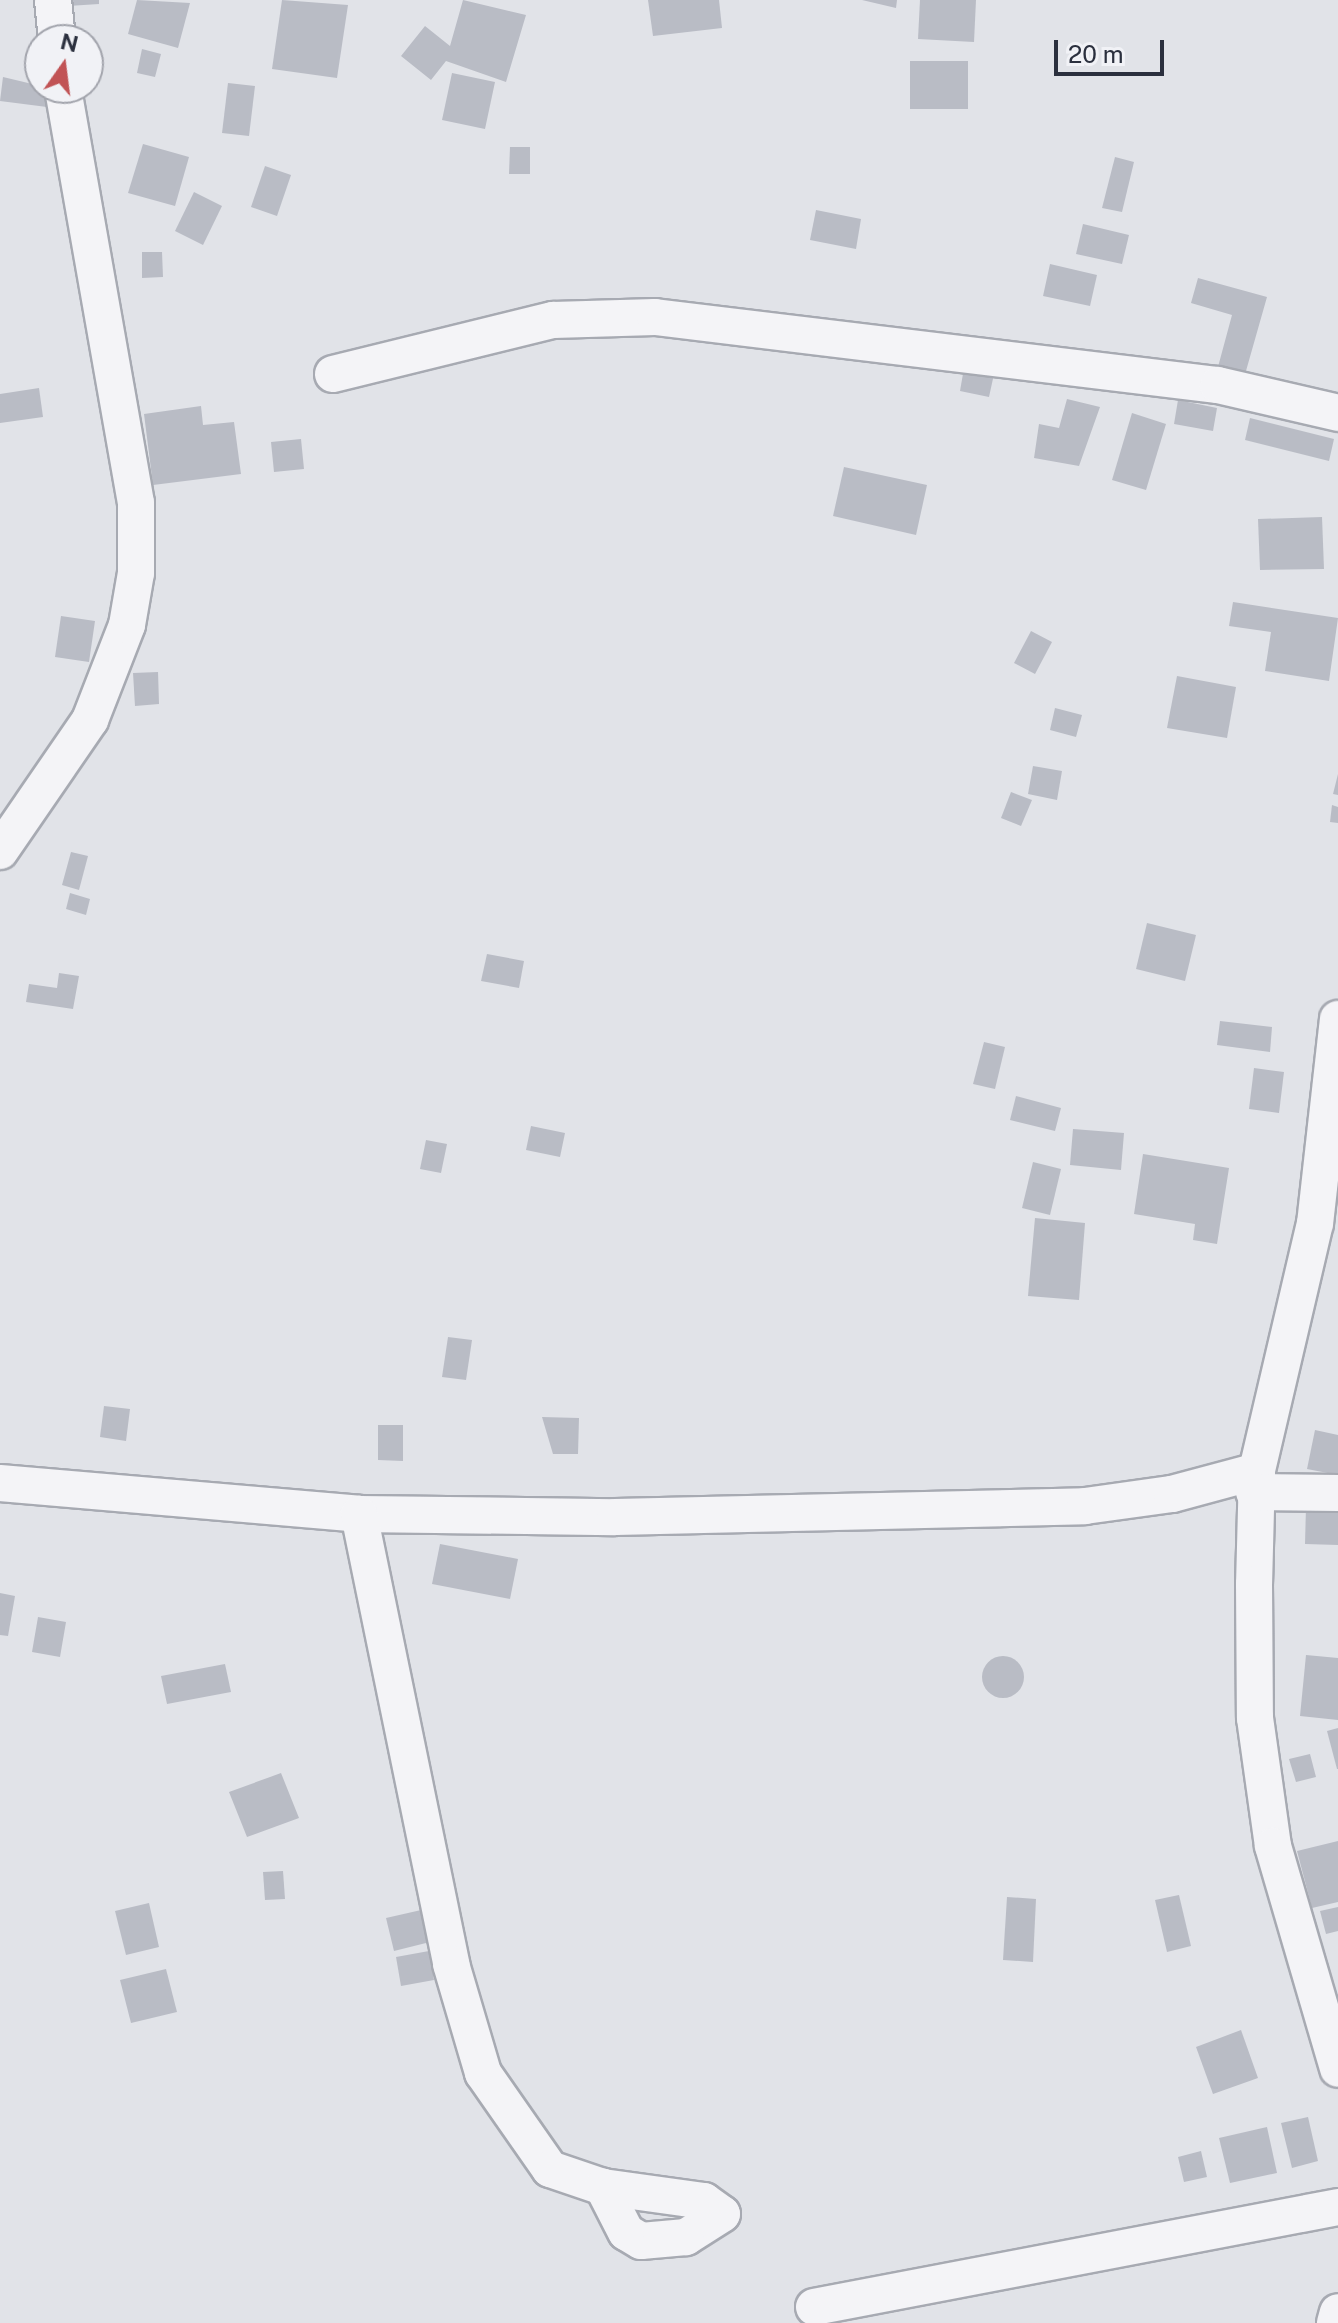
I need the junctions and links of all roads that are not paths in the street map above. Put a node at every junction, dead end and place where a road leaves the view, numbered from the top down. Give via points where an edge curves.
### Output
1 (53, 0) edge
2 (55, 24) edge
3 (66, 104) edge
4 (333, 374) dead end
5 (1338, 413) edge
6 (0, 851) edge
7 (1338, 1019) edge
8 (1333, 1141) edge
9 (1256, 1482) junction
10 (0, 1483) edge
11 (1338, 1493) edge
12 (359, 1514) junction
13 (1324, 1969) edge
14 (1338, 2069) edge
15 (603, 2187) dead end
16 (1338, 2207) edge
17 (814, 2307) dead end
18 (1338, 2312) edge
19 (1335, 2323) edge

1 - 2 street
3 - 6 street via 136,503 136,573 127,625 90,720
4 - 5 street via 553,320 655,317 1218,385
7 - 8 street
8 - 9 street
9 - 11 street
9 - 12 street via 1085,1506 615,1517
9 - 13 street via 1260,1763 1273,1846
10 - 12 street
12 - 15 street via 451,1964 483,2073 550,2169
13 - 14 street
16 - 17 street
18 - 19 street

